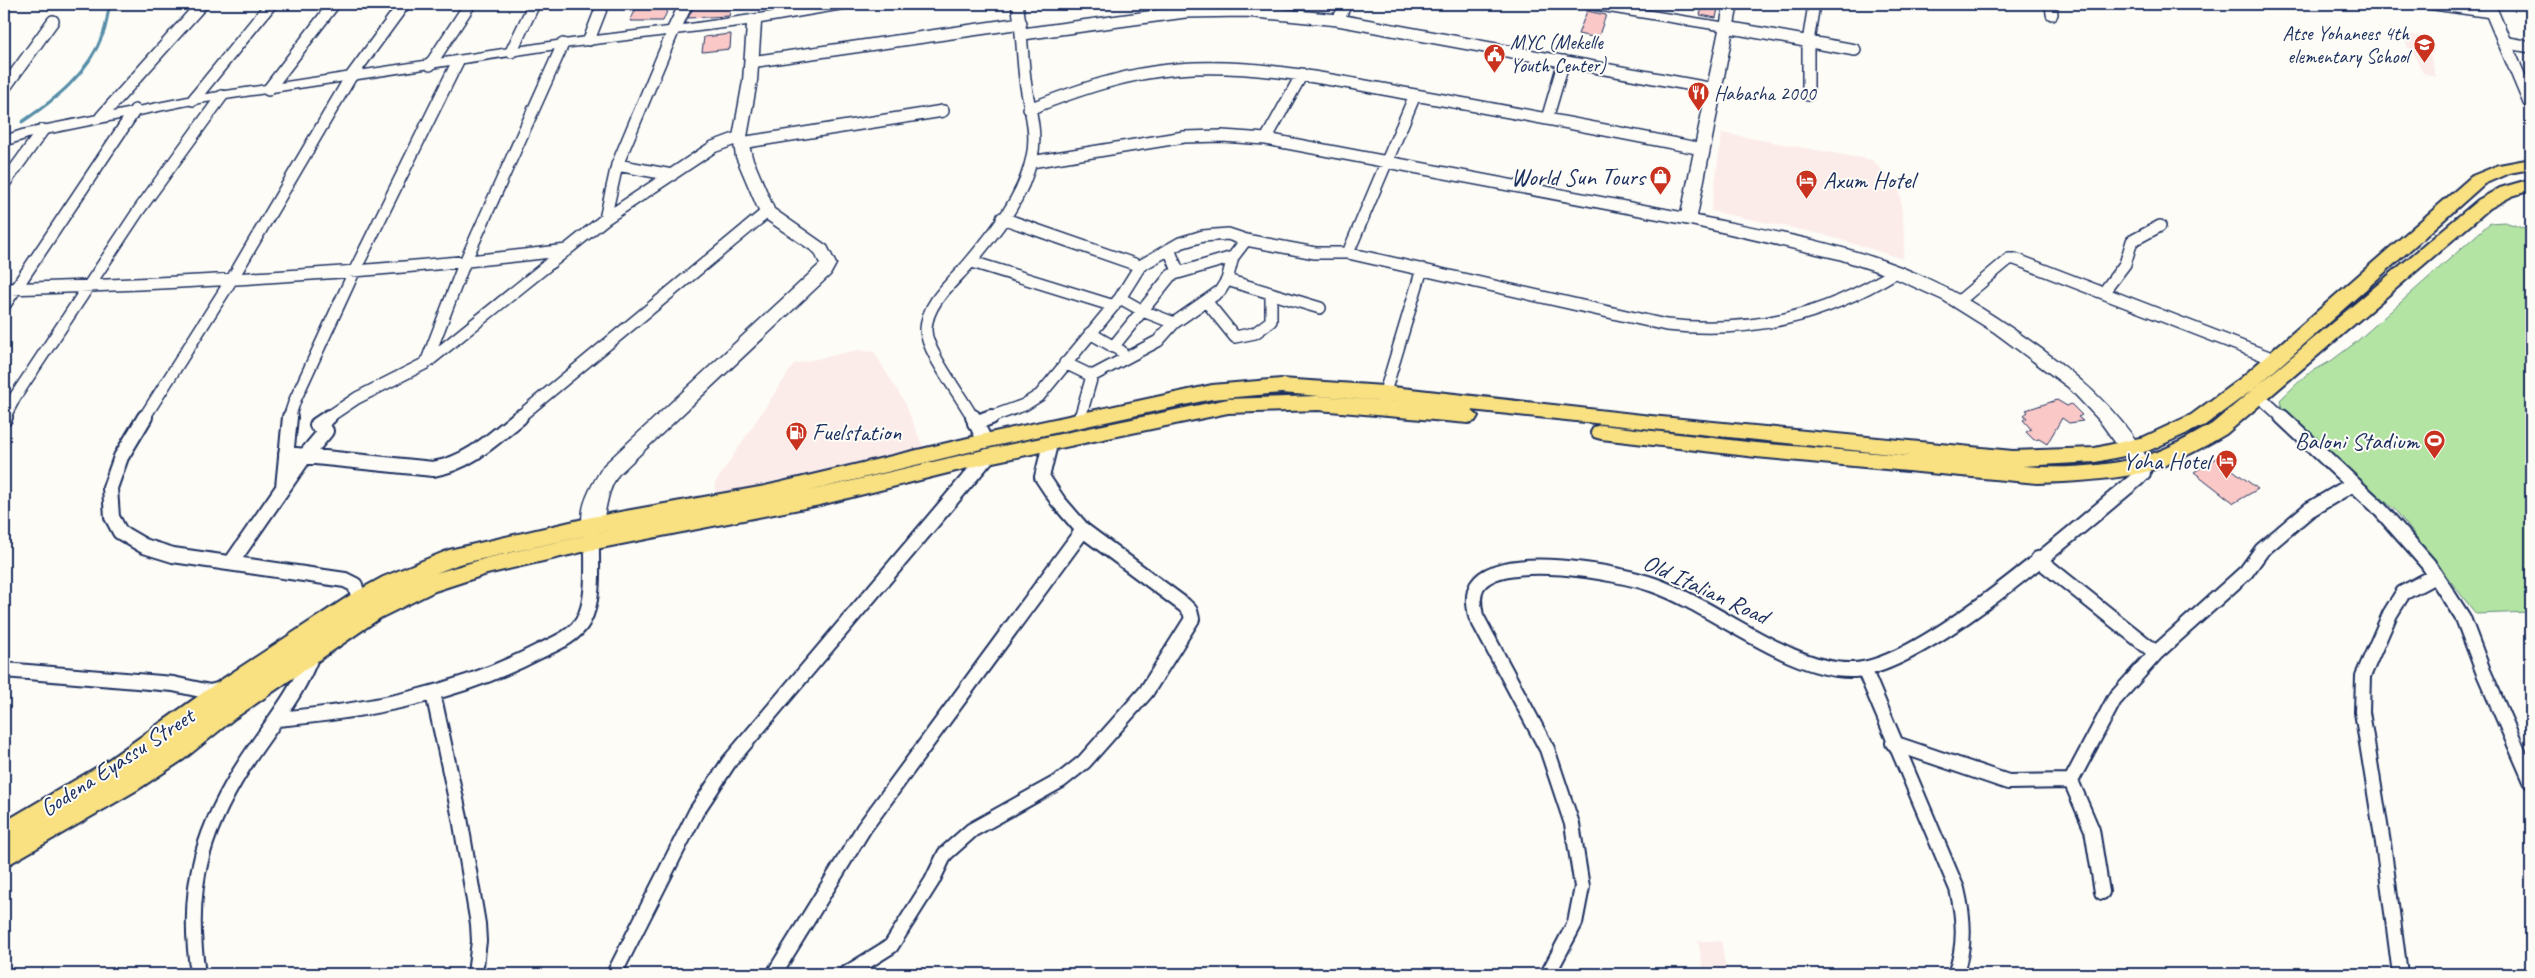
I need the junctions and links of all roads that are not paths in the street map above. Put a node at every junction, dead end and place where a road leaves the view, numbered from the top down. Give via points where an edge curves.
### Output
1 (202, 4) edge
2 (271, 4) edge
3 (334, 4) edge
4 (404, 4) edge
5 (470, 4) edge
6 (534, 4) edge
7 (603, 4) edge
8 (686, 4) edge
9 (849, 4) edge
10 (1017, 4) edge
11 (1346, 4) edge
12 (1584, 4) edge
13 (1731, 4) edge
14 (1814, 4) edge
15 (2051, 4) edge
16 (2423, 4) edge
17 (2461, 4) edge
18 (2490, 9) edge
19 (2052, 14) dead end
20 (754, 20) junction
21 (1338, 20) junction
22 (53, 21) dead end
23 (1726, 27) junction
24 (1022, 28) junction
25 (674, 29) junction
26 (589, 40) junction
27 (1808, 42) junction
28 (2503, 42) junction
29 (562, 44) junction
30 (2531, 46) edge
31 (1855, 50) dead end
32 (512, 52) junction
33 (458, 61) junction
34 (1564, 61) junction
35 (752, 62) junction
36 (430, 65) junction
37 (1302, 74) junction
38 (350, 78) junction
39 (4, 88) edge
40 (1714, 89) junction
41 (268, 90) junction
42 (1415, 95) junction
43 (1808, 95) dead end
44 (222, 96) junction
45 (193, 100) junction
46 (2531, 105) edge
47 (1029, 109) junction
48 (135, 110) junction
49 (943, 112) dead end
50 (101, 117) junction
51 (1547, 118) junction
52 (42, 130) junction
53 (4, 133) edge
54 (27, 133) junction
55 (1266, 139) junction
56 (740, 140) junction
57 (4, 141) edge
58 (1702, 149) junction
59 (1031, 162) junction
60 (1386, 163) junction
61 (617, 164) junction
62 (2531, 164) edge
63 (672, 175) junction
64 (4, 184) edge
65 (2531, 184) edge
66 (767, 212) junction
67 (1002, 218) junction
68 (604, 219) junction
69 (1688, 219) junction
70 (2160, 226) dead end
71 (1246, 240) junction
72 (1170, 249) junction
73 (569, 250) junction
74 (1348, 253) junction
75 (1233, 257) junction
76 (972, 262) junction
77 (464, 264) junction
78 (1140, 266) junction
79 (1422, 269) junction
80 (1178, 271) junction
81 (354, 272) junction
82 (1896, 272) junction
83 (232, 279) junction
84 (1227, 280) junction
85 (90, 286) junction
86 (4, 289) edge
87 (16, 289) junction
88 (2103, 293) junction
89 (1271, 295) junction
90 (1206, 301) junction
91 (1117, 302) junction
92 (1958, 302) junction
93 (4, 306) edge
94 (1320, 308) dead end
95 (1143, 311) junction
96 (1174, 322) junction
97 (1090, 333) junction
98 (1113, 347) junction
99 (1133, 356) junction
100 (2274, 359) junction
101 (426, 363) junction
102 (1065, 363) junction
103 (1092, 376) junction
104 (2260, 397) junction
105 (1382, 401) junction
106 (4, 419) edge
107 (1080, 419) junction
108 (975, 423) junction
109 (1050, 444) junction
110 (987, 449) junction
111 (2130, 449) junction
112 (286, 454) junction
113 (305, 456) junction
114 (2142, 465) junction
115 (2353, 484) junction
116 (283, 490) junction
117 (1083, 530) junction
118 (592, 534) junction
119 (2038, 560) junction
120 (231, 563) junction
121 (2435, 576) junction
122 (362, 609) junction
123 (312, 652) junction
124 (2156, 653) junction
125 (4, 670) edge
126 (1865, 671) junction
127 (229, 687) junction
128 (433, 693) junction
129 (277, 719) junction
130 (1893, 743) junction
131 (2071, 781) junction
132 (2531, 781) edge
133 (4, 835) edge
134 (4, 856) edge
135 (2102, 892) dead end
136 (198, 974) edge
137 (475, 974) edge
138 (614, 974) edge
139 (774, 974) edge
140 (846, 974) edge
141 (1548, 974) edge
142 (1955, 974) edge
143 (2400, 974) edge

1 - 50 street
2 - 45 street
3 - 41 street
4 - 38 street
5 - 36 street
6 - 32 street
7 - 26 street
8 - 25 street
9 - 20 street
10 - 24 street
11 - 21 street
12 - 23 street
13 - 23 street
14 - 27 street
15 - 19 street
16 - 18 main road
17 - 18 street
18 - 28 street
20 - 25 street
20 - 35 street
21 - 24 street via 1246,11 1185,12
21 - 34 street
22 - 39 street
23 - 27 street
23 - 40 street
24 - 35 street
24 - 47 street
25 - 26 street
25 - 61 street
26 - 29 street
27 - 31 street
27 - 43 street
28 - 30 street
28 - 46 street
29 - 32 street
29 - 77 street
32 - 33 street
33 - 36 street
33 - 81 street
34 - 40 street
34 - 51 street
35 - 56 street
36 - 38 street
37 - 42 street
37 - 47 street via 1257,68 1147,72 1108,80
37 - 55 street
38 - 41 street
38 - 83 street
40 - 58 street
41 - 44 street
42 - 51 street
42 - 60 street
44 - 45 street
44 - 85 street via 139,210
45 - 48 street
47 - 59 street via 1035,140
48 - 50 street
48 - 87 street
49 - 56 street
50 - 52 street
51 - 58 street
52 - 54 street
52 - 64 street
53 - 54 street
54 - 57 main road
55 - 59 street via 1184,137
55 - 60 street
56 - 63 street via 713,147
56 - 66 street
58 - 69 street
59 - 67 street via 1025,184
60 - 69 street
60 - 74 street
61 - 63 street
61 - 68 street
62 - 100 main road via 2478,180
63 - 68 street
65 - 104 main road via 2484,204
66 - 113 street via 479,451 466,458 445,468 426,470
66 - 118 street via 821,250 828,264 611,470 600,485 593,510
67 - 76 street
67 - 78 street
68 - 73 street
69 - 82 street via 1818,247
70 - 88 street via 2140,234 2132,242 2125,264
71 - 72 street via 1216,234 1180,243
71 - 74 street via 1316,253
71 - 75 street
72 - 78 street
72 - 80 street
73 - 77 street
73 - 101 street
74 - 79 street
75 - 80 street
75 - 84 street
76 - 91 street
76 - 108 street via 940,296 925,329 929,344
77 - 81 street
77 - 101 street
78 - 91 street
79 - 82 street via 1688,328 1737,328 1770,322 1857,296
79 - 105 street
80 - 95 street via 1166,280
81 - 83 street
81 - 112 street via 291,410
82 - 92 street
83 - 85 street
83 - 120 street via 121,457 110,488 112,517 120,532 144,546 173,555
84 - 89 street
84 - 90 street via 1220,291
85 - 87 street
85 - 106 street via 15,397
86 - 87 street
87 - 93 street
88 - 92 street via 2012,258
88 - 100 street
89 - 90 street via 1271,321 1260,331 1235,337
89 - 94 street
90 - 96 street
91 - 95 street
91 - 97 street
92 - 111 street via 2005,331 2079,387 2107,417
95 - 96 street
95 - 98 street
96 - 99 street via 1158,341
97 - 98 street
97 - 102 street
98 - 99 street
99 - 103 street
100 - 111 main road via 2198,420 2169,436
101 - 113 street via 357,398 317,425 326,431
102 - 103 street
102 - 108 street via 1040,395
103 - 107 street
104 - 114 main road via 2194,444
104 - 115 street
105 - 107 main road via 1295,386 1243,388
105 - 109 main road via 1251,404 1207,410
105 - 111 main road via 1651,423 2013,459 2058,458
105 - 114 main road via 2004,474 2084,474
107 - 110 main road
108 - 110 street
109 - 110 main road
109 - 117 street via 1042,477
110 - 118 main road via 766,501
110 - 138 street via 707,790
111 - 114 street
112 - 113 street
112 - 116 street
113 - 116 street
114 - 119 street via 2143,473 2137,480
115 - 121 street via 2394,524
115 - 124 street via 2309,510 2269,544 2246,572
116 - 120 street
117 - 139 street via 864,828
117 - 140 street via 1184,605 1192,619 1146,692 1084,762 1060,781 972,830 945,854 891,946
118 - 122 main road via 449,577
118 - 128 street via 589,594 584,620 571,634 518,665
119 - 124 street
119 - 126 street via 1940,634
120 - 122 street via 345,580 355,585
121 - 132 street via 2463,618
121 - 143 street via 2403,594 2390,614 2363,676 2362,712
122 - 123 main road, Godena Eyassu Street
122 - 127 main road, Godena Eyassu Street
123 - 129 street via 298,690
123 - 134 main road, Godena Eyassu Street via 227,711 176,752
124 - 131 street via 2114,700
125 - 127 street via 173,684 210,692
126 - 130 street
126 - 141 street, Old Italian Road via 1800,658 1669,591 1627,577 1580,569 1522,567 1502,570 1481,581 1473,596 1476,616 1547,749 1572,824 1582,886 1575,923
127 - 133 main road, Godena Eyassu Street via 112,770
128 - 129 street via 407,701
128 - 137 street via 477,914 479,941
129 - 136 street via 232,783 202,850 194,907
130 - 131 street via 2008,782
130 - 142 street via 1955,886 1963,934
131 - 135 street via 2092,830

